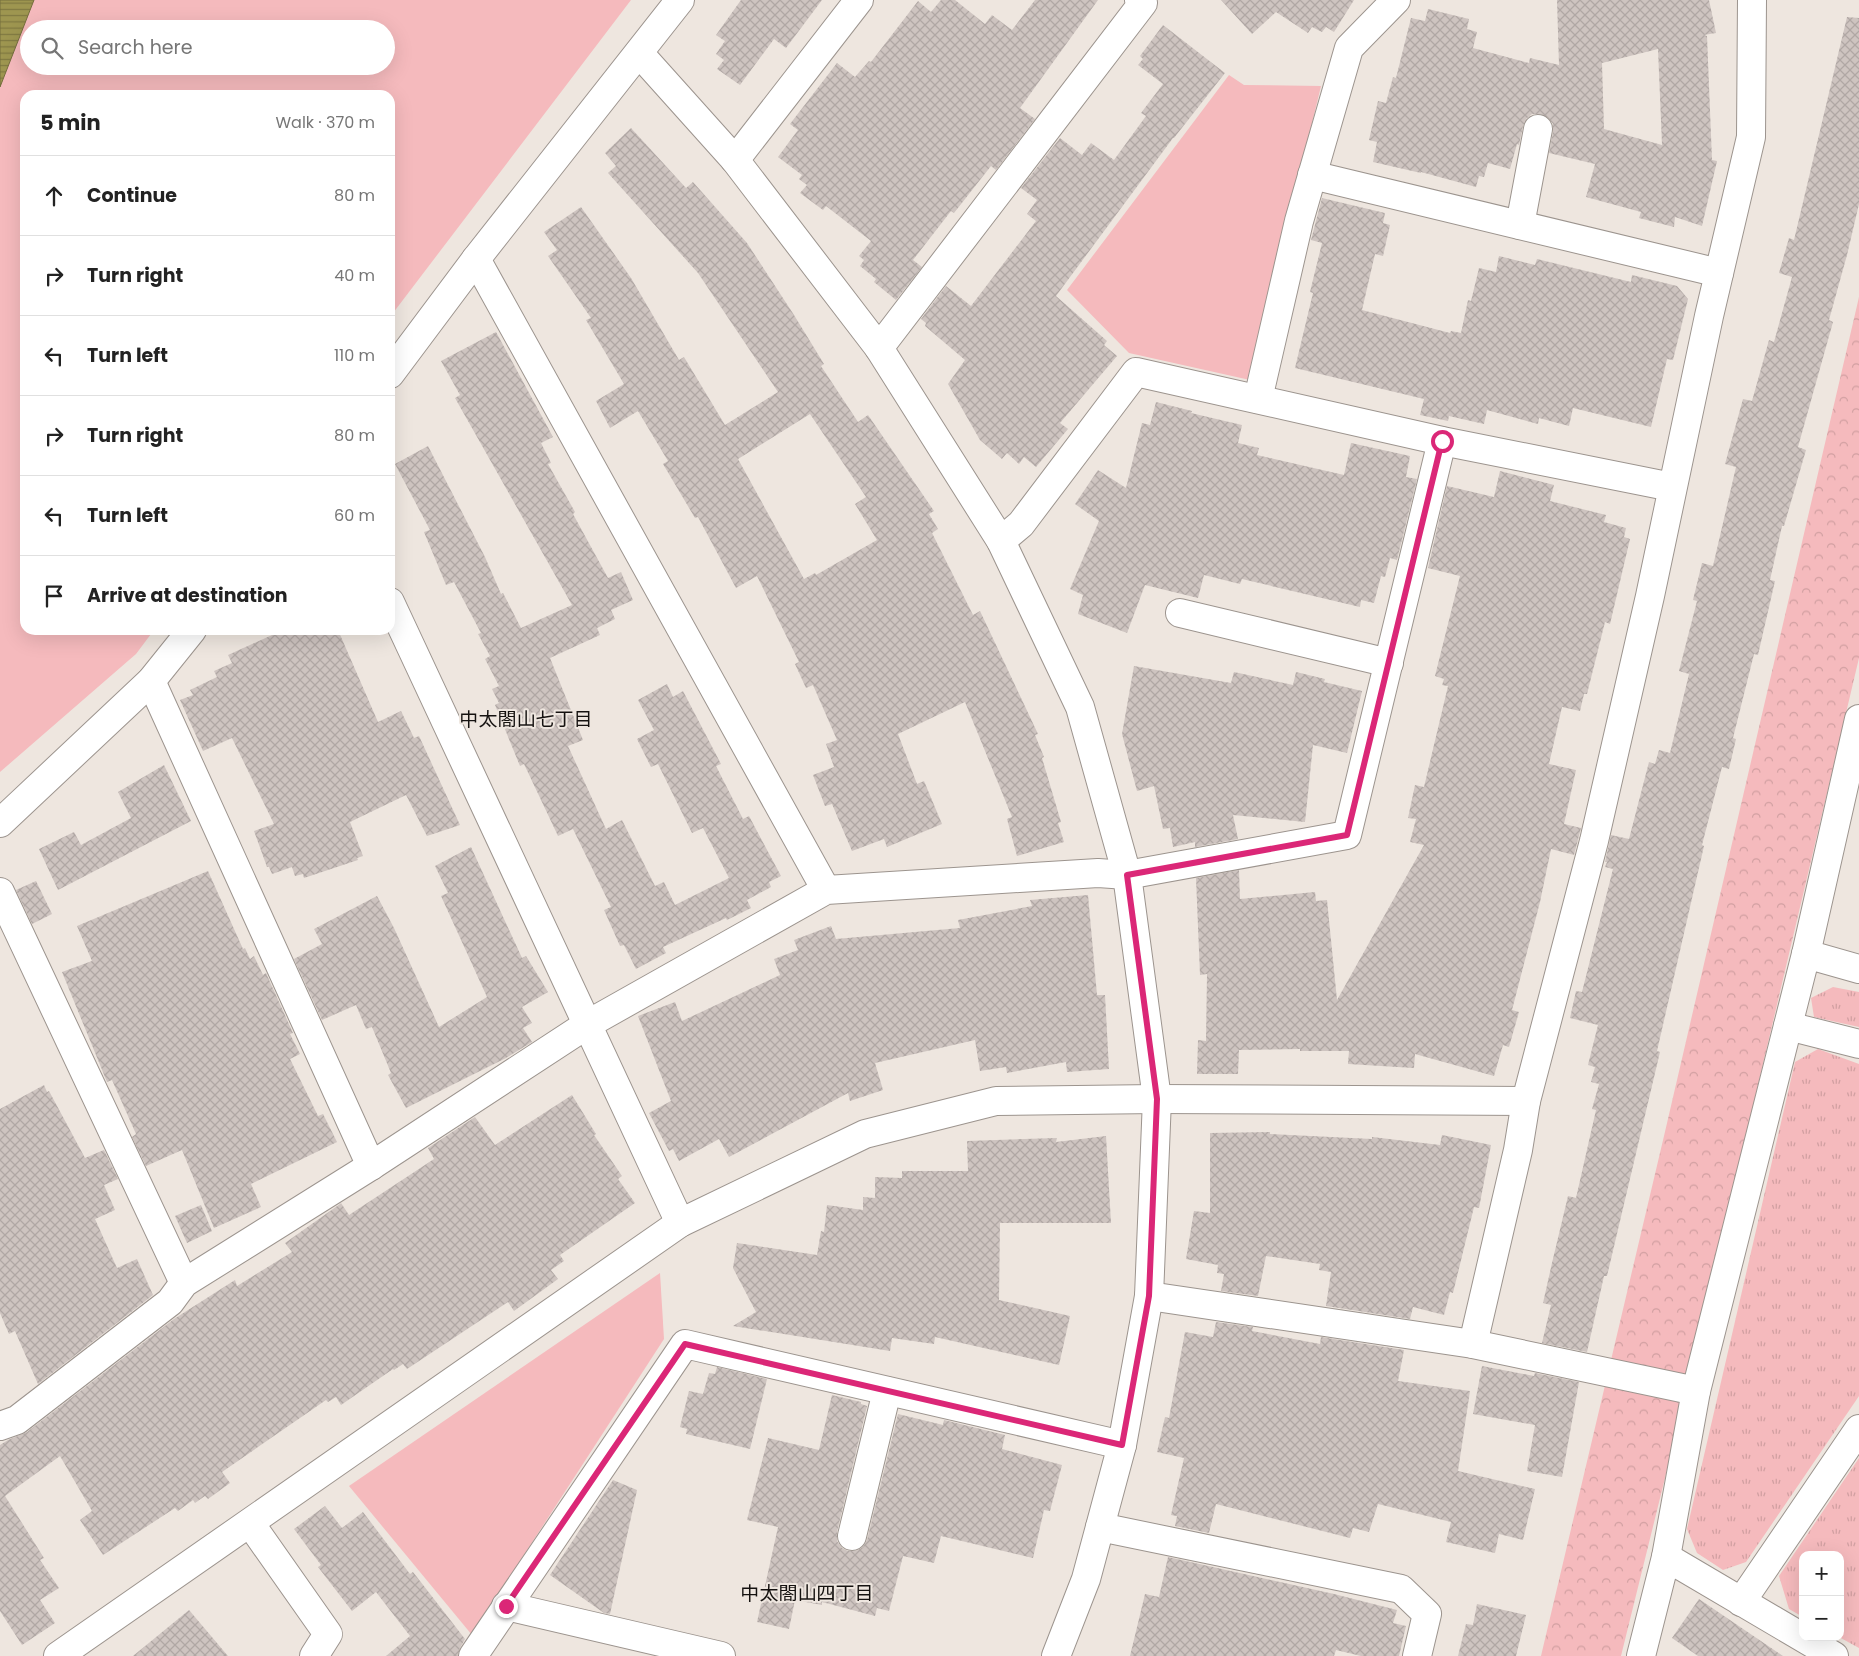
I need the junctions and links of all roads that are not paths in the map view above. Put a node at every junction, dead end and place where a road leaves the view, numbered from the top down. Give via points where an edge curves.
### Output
1 (680, 0) edge
2 (859, 0) edge
3 (1139, 0) edge
4 (1396, 0) edge
5 (1752, 0) edge
6 (639, 53) junction
7 (1538, 129) dead end
8 (735, 160) junction
9 (1312, 175) junction
10 (1520, 225) junction
11 (476, 259) junction
12 (1719, 273) junction
13 (879, 348) junction
14 (395, 367) edge
15 (1258, 399) junction
16 (1442, 441) junction
17 (1672, 487) junction
18 (1001, 542) junction
19 (395, 613) edge
20 (1180, 613) dead end
21 (188, 635) edge
22 (1390, 663) junction
23 (151, 681) junction
24 (1859, 719) edge
25 (0, 823) edge
26 (1127, 875) junction
27 (826, 890) junction
28 (0, 892) edge
29 (1806, 954) junction
30 (1859, 969) edge
31 (588, 1024) junction
32 (1788, 1026) junction
33 (1859, 1044) edge
34 (1157, 1099) junction
35 (1526, 1101) junction
36 (371, 1166) junction
37 (680, 1223) junction
38 (184, 1283) junction
39 (1149, 1296) junction
40 (1473, 1344) junction
41 (887, 1391) junction
42 (1696, 1391) junction
43 (0, 1426) edge
44 (1859, 1429) edge
45 (1122, 1445) junction
46 (250, 1523) junction
47 (1100, 1527) junction
48 (852, 1536) dead end
49 (1666, 1557) junction
50 (1742, 1602) junction
51 (506, 1606) junction
52 (58, 1656) edge
53 (314, 1656) edge
54 (473, 1656) edge
55 (721, 1656) edge
56 (1056, 1656) edge
57 (1417, 1656) edge
58 (1641, 1656) edge
59 (1834, 1656) edge

1 - 6 street
2 - 8 street
3 - 13 street via 1143,3
4 - 9 street via 1349,48
5 - 12 street via 1751,137
6 - 8 street
6 - 11 street
7 - 10 street
8 - 13 street
9 - 10 street
9 - 15 street
10 - 12 street
11 - 14 street
11 - 27 street
12 - 17 street
13 - 18 street
15 - 16 street
15 - 18 street via 1136,372 1020,524
16 - 17 street
16 - 22 street
17 - 35 street via 1594,841
18 - 26 street via 1080,707
19 - 31 street
20 - 22 street
21 - 23 street
22 - 26 street via 1347,835
23 - 25 street
23 - 36 street
24 - 29 street
26 - 27 street via 1098,873
26 - 34 street
27 - 31 street
28 - 38 street
29 - 30 street
29 - 32 street
31 - 36 street
31 - 37 street
32 - 33 street
32 - 42 street
34 - 35 street
34 - 37 street via 996,1101 865,1134
34 - 39 street
35 - 40 street via 1518,1150
36 - 38 street
37 - 46 street
38 - 43 street via 170,1302 17,1420
39 - 40 street
39 - 45 street
40 - 42 street
41 - 45 street
41 - 48 street
41 - 51 street via 685,1344
42 - 49 street
44 - 50 street
45 - 47 street
46 - 52 street
46 - 53 street via 328,1634
47 - 56 street via 1086,1579
47 - 57 street via 1401,1590 1427,1614
49 - 50 street
49 - 58 street
50 - 59 street
51 - 54 street
51 - 55 street

